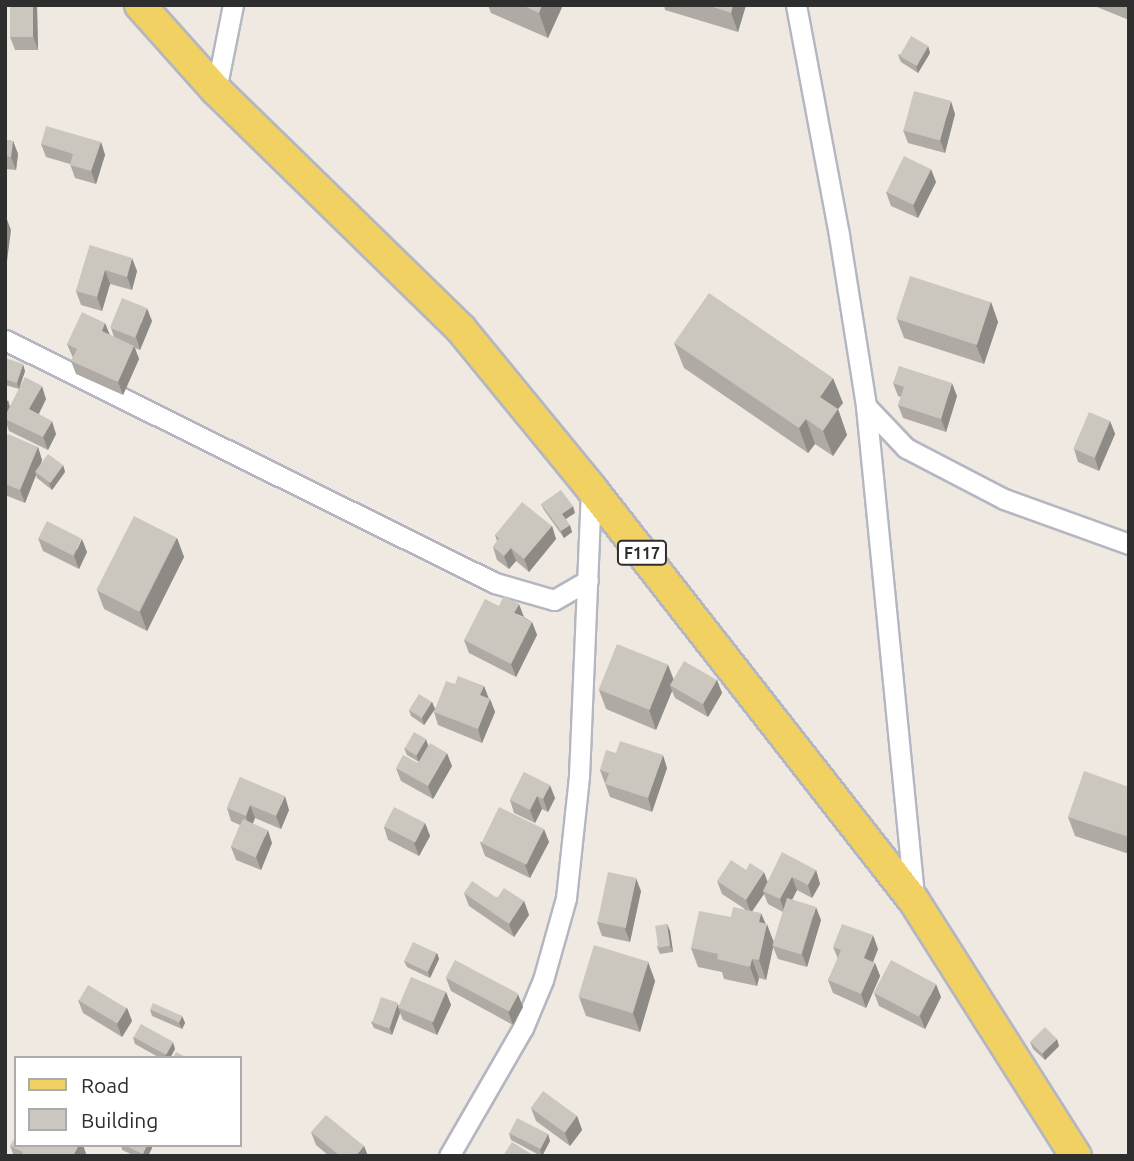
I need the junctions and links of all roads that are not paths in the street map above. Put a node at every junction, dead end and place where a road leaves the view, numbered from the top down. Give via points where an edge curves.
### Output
1 (140, 5) edge
2 (233, 5) edge
3 (796, 5) edge
4 (216, 90) junction
5 (5, 340) edge
6 (866, 406) junction
7 (592, 488) junction
8 (1129, 544) edge
9 (588, 580) junction
10 (914, 901) junction
11 (449, 1156) edge
12 (1076, 1156) edge

1 - 4 main road, F117
2 - 4 street
3 - 6 street
4 - 7 main road, F117 via 461,329
5 - 9 street via 495,583 554,600
6 - 8 street via 906,448 1004,499
6 - 10 street
7 - 9 street
7 - 10 main road, F117
9 - 11 street via 579,776 566,898 543,981 523,1028
10 - 12 main road, F117

